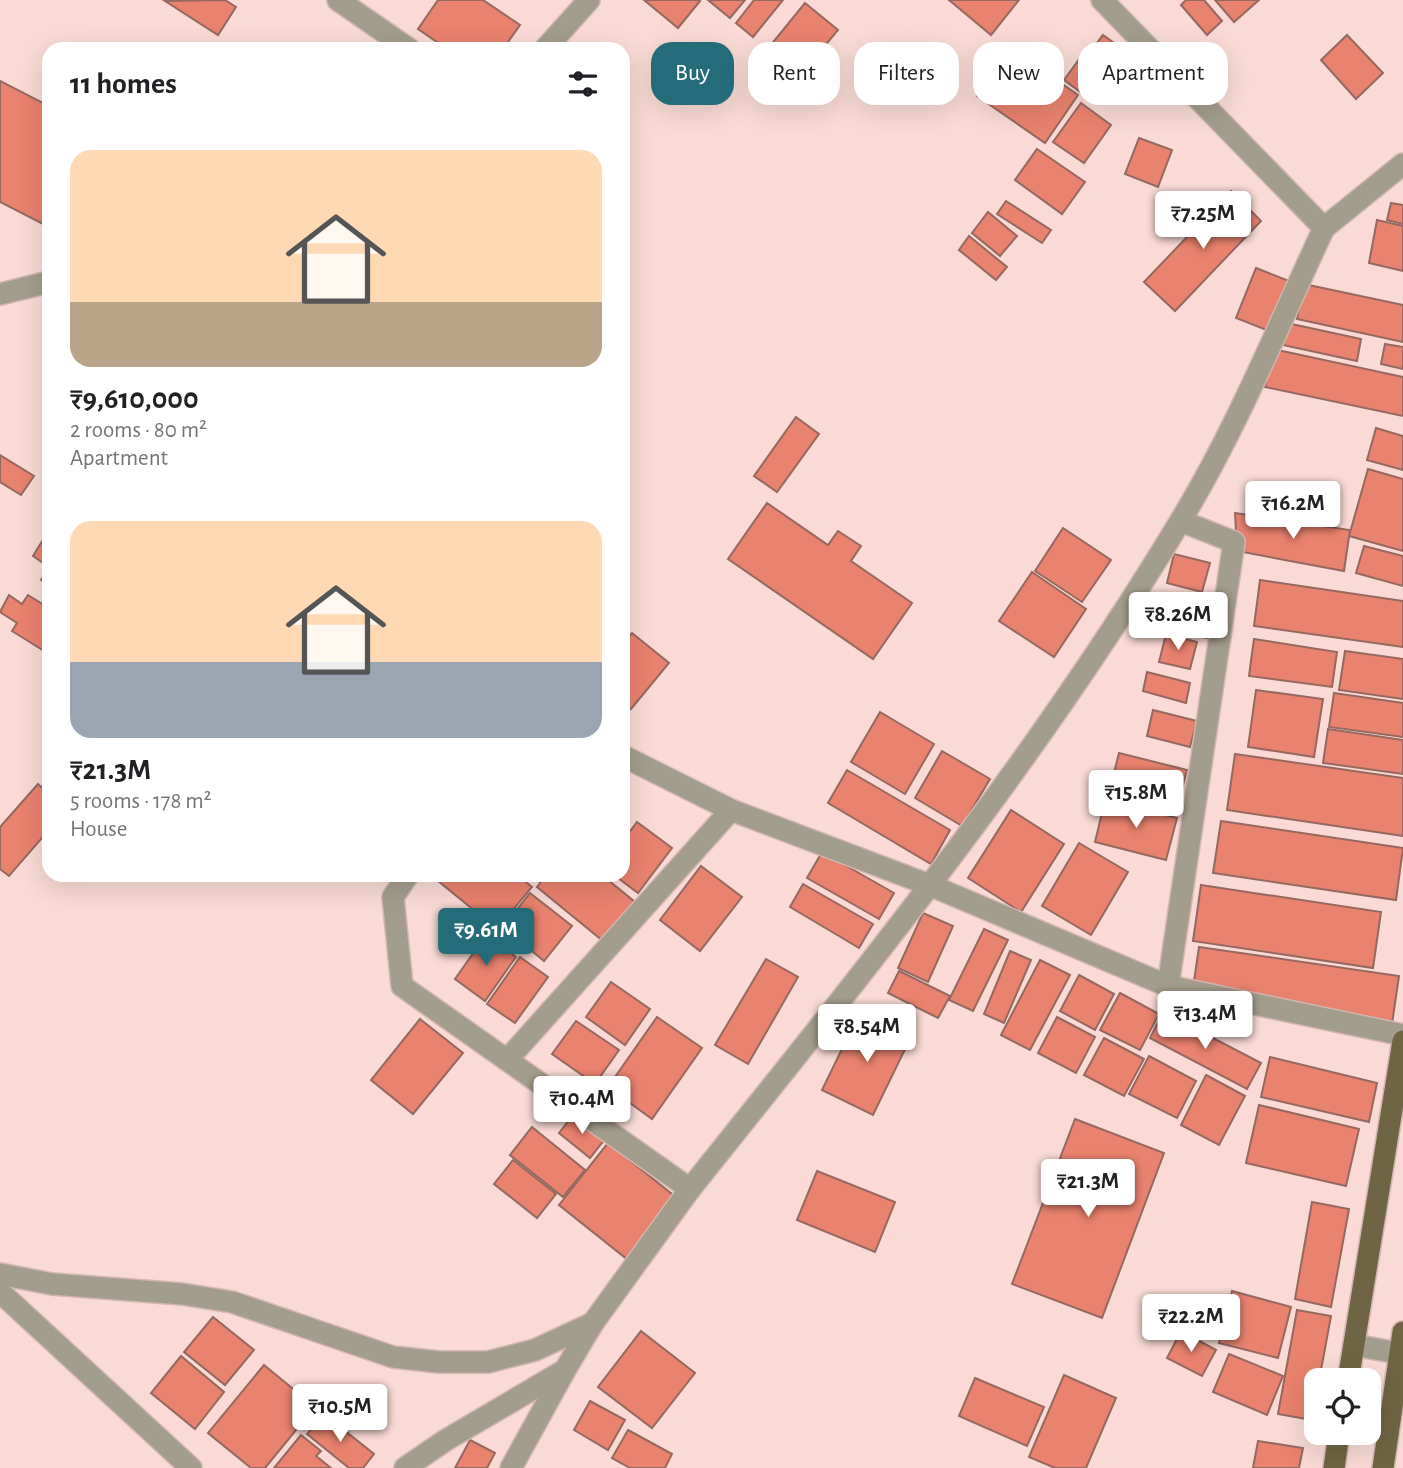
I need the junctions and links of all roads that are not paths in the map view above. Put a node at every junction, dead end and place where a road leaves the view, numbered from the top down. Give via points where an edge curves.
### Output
1 (338, 0) edge
2 (589, 0) edge
3 (1102, 0) edge
4 (399, 42) edge
5 (551, 42) edge
6 (1403, 164) edge
7 (1324, 228) junction
8 (42, 284) edge
9 (0, 294) edge
10 (1181, 521) junction
11 (630, 760) edge
12 (731, 810) junction
13 (403, 882) edge
14 (932, 887) junction
15 (1168, 986) junction
16 (1403, 1035) edge
17 (1403, 1041) edge
18 (507, 1060) junction
19 (690, 1189) junction
20 (0, 1274) edge
21 (0, 1292) edge
22 (593, 1323) junction
23 (1403, 1332) edge
24 (1354, 1345) junction
25 (1401, 1354) edge
26 (1350, 1368) edge
27 (565, 1370) junction
28 (1337, 1445) edge
29 (191, 1468) edge
30 (405, 1468) edge
31 (511, 1468) edge
32 (1334, 1468) edge
33 (1383, 1468) edge

1 - 4 street
2 - 5 street
3 - 7 street
6 - 7 street
7 - 10 street via 1214,462
8 - 9 street
10 - 14 street via 1089,664
10 - 15 street via 1234,542
11 - 12 street
12 - 14 street
12 - 18 street
13 - 18 street via 393,897 402,986
14 - 15 street
14 - 19 street
15 - 16 street
17 - 24 main road
18 - 19 street
19 - 22 street
20 - 22 street via 52,1284 232,1302 393,1357 439,1362 488,1362 535,1350
21 - 29 street
22 - 27 street
23 - 25 main road
24 - 25 street
24 - 26 main road
25 - 33 main road
27 - 30 street
27 - 31 street
28 - 32 main road

